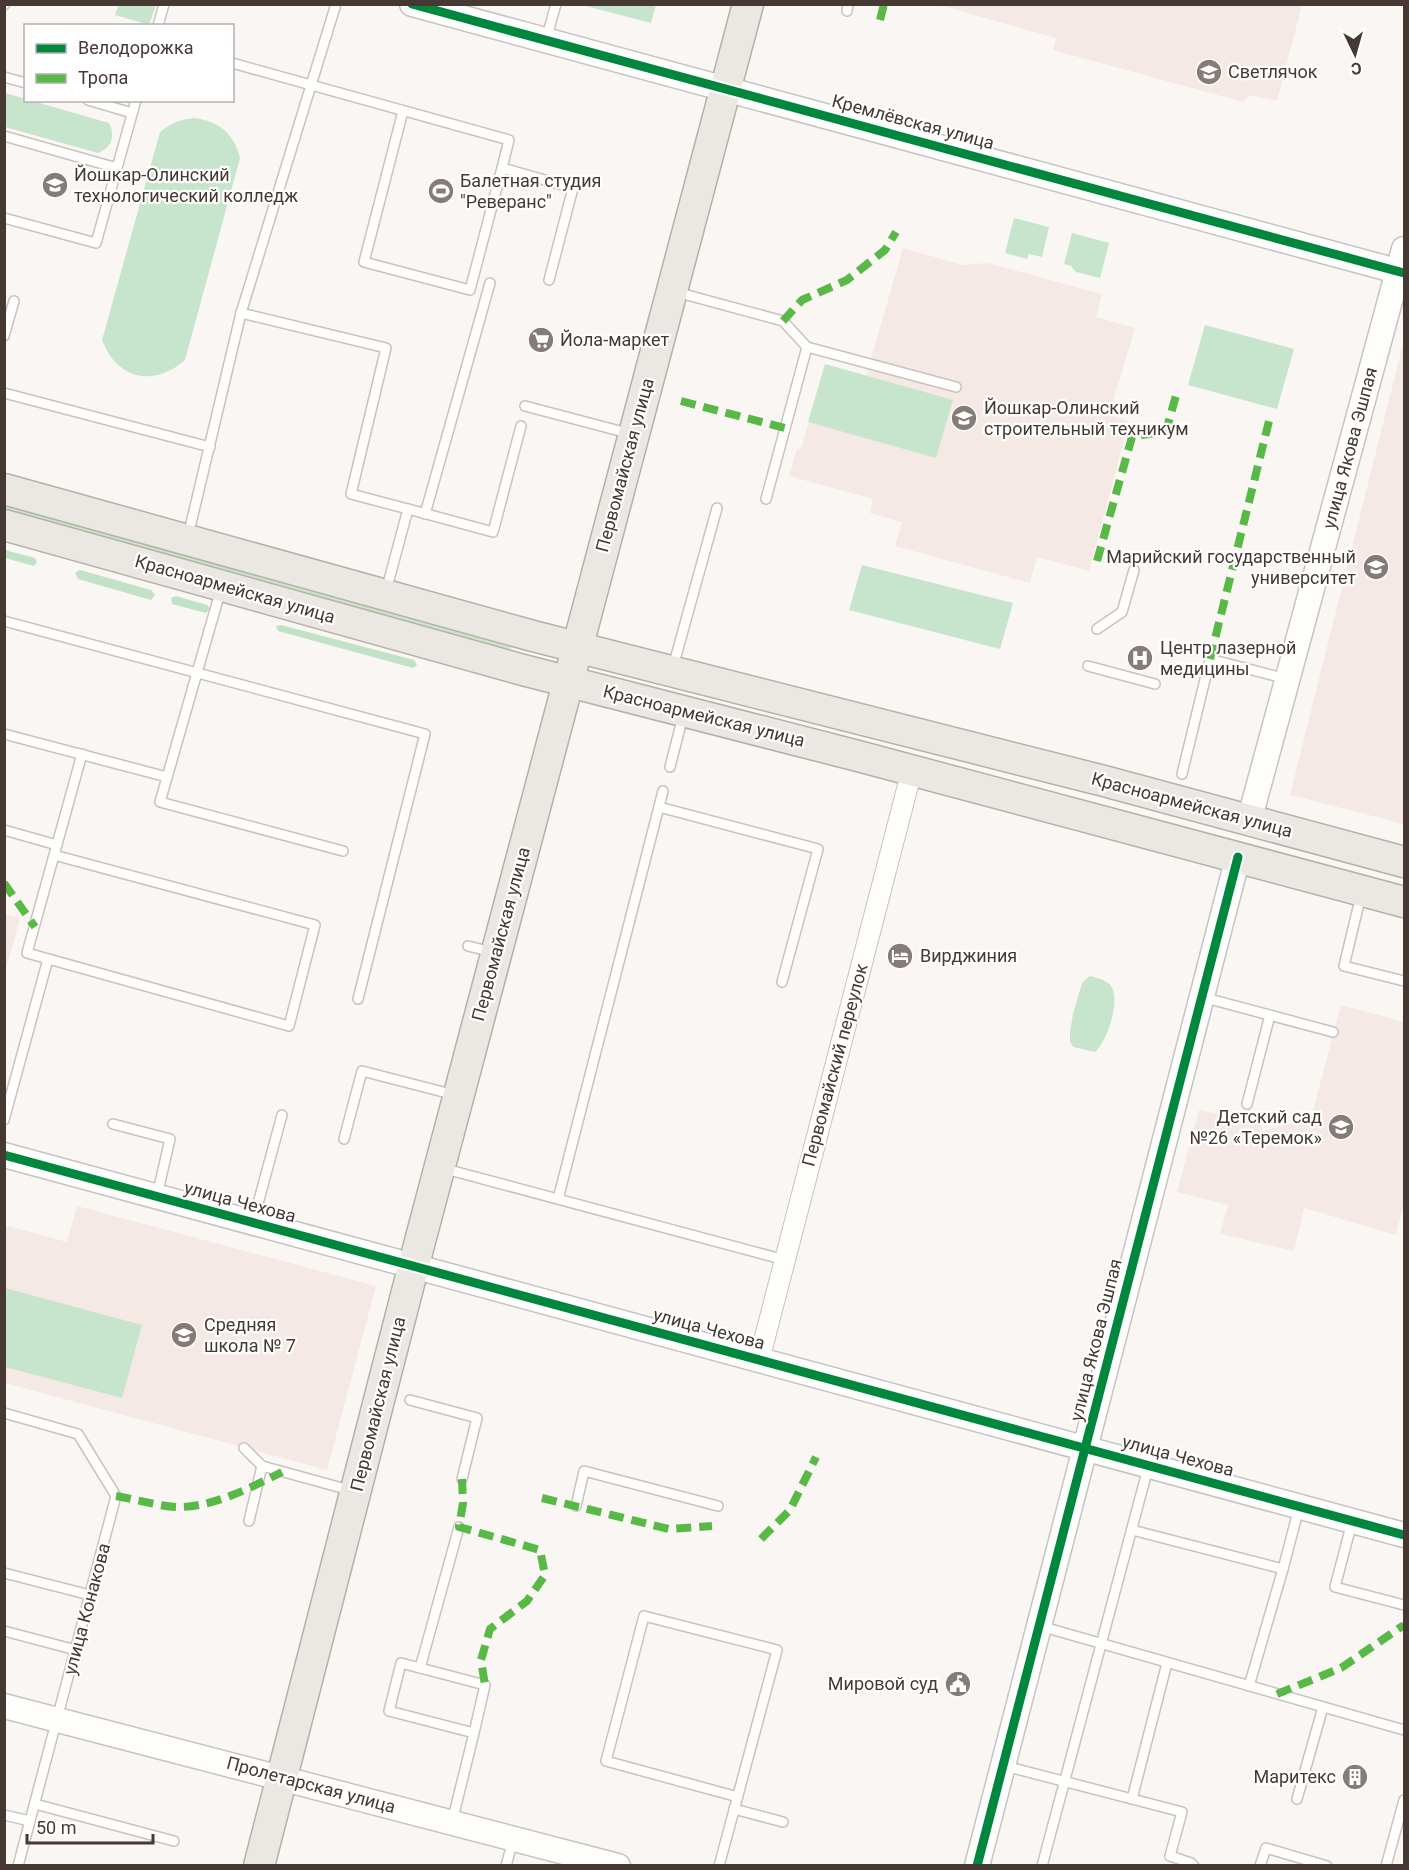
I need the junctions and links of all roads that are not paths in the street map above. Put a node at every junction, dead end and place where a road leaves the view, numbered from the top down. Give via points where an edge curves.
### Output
1 (164, 4) edge
2 (336, 4) edge
3 (412, 4) edge
4 (556, 4) edge
5 (748, 4) edge
6 (159, 24) edge
7 (546, 40) junction
8 (234, 64) edge
9 (4, 76) edge
10 (24, 82) edge
11 (312, 85) junction
12 (726, 89) junction
13 (95, 102) edge
14 (135, 102) edge
15 (403, 111) junction
16 (132, 113) junction
17 (4, 135) edge
18 (117, 168) junction
19 (502, 168) junction
20 (4, 218) edge
21 (1402, 264) edge
22 (549, 280) dead end
23 (490, 283) dead end
24 (672, 291) junction
25 (14, 301) dead end
26 (241, 313) junction
27 (4, 336) edge
28 (807, 348) junction
29 (956, 387) dead end
30 (4, 393) edge
31 (525, 406) dead end
32 (520, 426) dead end
33 (633, 434) junction
34 (210, 447) junction
35 (4, 489) edge
36 (766, 499) dead end
37 (717, 508) dead end
38 (408, 509) junction
39 (426, 514) junction
40 (4, 525) edge
41 (188, 540) junction
42 (1134, 570) dead end
43 (222, 586) junction
44 (385, 595) junction
45 (4, 621) edge
46 (1097, 629) dead end
47 (577, 648) junction
48 (1088, 666) dead end
49 (672, 672) junction
50 (197, 673) junction
51 (1287, 679) junction
52 (569, 681) junction
53 (1155, 684) dead end
54 (684, 711) junction
55 (4, 734) edge
56 (82, 754) junction
57 (670, 767) dead end
58 (912, 770) junction
59 (1182, 774) dead end
60 (167, 777) junction
61 (663, 791) dead end
62 (659, 807) junction
63 (1249, 821) junction
64 (4, 830) edge
65 (57, 845) junction
66 (343, 851) dead end
67 (54, 855) junction
68 (1238, 857) junction
69 (1404, 862) edge
70 (1362, 891) junction
71 (1404, 902) edge
72 (48, 959) junction
73 (1404, 981) edge
74 (782, 982) dead end
75 (1201, 997) junction
76 (357, 999) dead end
77 (1270, 1016) junction
78 (1334, 1032) dead end
79 (459, 1095) junction
80 (1247, 1104) dead end
81 (282, 1115) dead end
82 (4, 1120) edge
83 (112, 1124) dead end
84 (344, 1139) dead end
85 (4, 1155) edge
86 (440, 1167) junction
87 (157, 1196) junction
88 (558, 1199) junction
89 (254, 1222) junction
90 (785, 1260) junction
91 (413, 1266) junction
92 (759, 1360) junction
93 (410, 1400) dead end
94 (4, 1413) edge
95 (244, 1448) dead end
96 (1085, 1448) junction
97 (262, 1466) junction
98 (1149, 1466) junction
99 (462, 1479) dead end
100 (356, 1491) junction
101 (576, 1506) dead end
102 (718, 1506) dead end
103 (1299, 1506) junction
104 (249, 1521) dead end
105 (1352, 1521) junction
106 (459, 1527) dead end
107 (1132, 1530) junction
108 (1404, 1534) edge
109 (1283, 1569) junction
110 (4, 1573) edge
111 (90, 1595) junction
112 (1404, 1605) edge
113 (1039, 1626) junction
114 (4, 1631) edge
115 (1101, 1644) junction
116 (76, 1650) junction
117 (1167, 1663) junction
118 (420, 1668) junction
119 (1249, 1686) junction
120 (4, 1706) edge
121 (1323, 1707) junction
122 (58, 1719) junction
123 (1404, 1730) edge
124 (474, 1733) junction
125 (1003, 1766) junction
126 (281, 1778) junction
127 (1065, 1781) junction
128 (738, 1797) junction
129 (1132, 1799) junction
130 (1297, 1799) dead end
131 (1404, 1800) edge
132 (35, 1804) junction
133 (734, 1809) junction
134 (4, 1815) edge
135 (30, 1821) junction
136 (452, 1822) junction
137 (783, 1822) dead end
138 (513, 1838) junction
139 (174, 1840) dead end
140 (18, 1866) edge
141 (259, 1866) edge
142 (506, 1866) edge
143 (618, 1866) edge
144 (719, 1866) edge
145 (977, 1866) edge
146 (1042, 1866) edge
147 (1194, 1866) edge
148 (1260, 1866) edge
149 (1327, 1866) edge
150 (1386, 1866) edge

1 - 6 lane
2 - 11 lane
3 - 7 street, Кремлёвская улица
4 - 7 lane
5 - 12 main road, Первомайская улица
7 - 12 street, Кремлёвская улица
8 - 11 lane
9 - 10 lane
11 - 15 lane
11 - 26 lane
12 - 21 street, Кремлёвская улица
12 - 24 main road, Первомайская улица
13 - 16 lane
14 - 16 lane
15 - 19 lane via 509,141
15 - 19 lane via 364,262 470,290
16 - 18 lane
17 - 18 lane
18 - 20 lane via 96,243
19 - 22 lane via 573,188
21 - 51 street, улица Якова Эшпая
23 - 39 lane
24 - 28 lane via 783,321
24 - 33 main road, Первомайская улица
25 - 27 lane
26 - 34 lane
26 - 38 lane via 386,348 351,494
28 - 29 lane
28 - 36 lane
30 - 34 lane
31 - 33 lane
32 - 39 lane via 493,532
33 - 47 main road, Первомайская улица
34 - 41 lane
35 - 41 main road, Красноармейская улица
37 - 49 lane
38 - 39 lane
38 - 44 lane
40 - 43 main road, Красноармейская улица
41 - 44 main road, Красноармейская улица
42 - 46 lane via 1122,612
43 - 50 lane
43 - 52 main road, Красноармейская улица
44 - 47 main road, Красноармейская улица
45 - 50 lane
47 - 49 main road, Красноармейская улица
47 - 52 main road, Первомайская улица
48 - 53 lane
49 - 63 main road, Красноармейская улица
50 - 60 lane
50 - 76 lane via 425,734
51 - 59 lane via 1210,659
51 - 63 street, улица Якова Эшпая
52 - 54 main road, Красноармейская улица
52 - 79 main road, Первомайская улица via 482,950
54 - 57 lane
54 - 58 main road, Красноармейская улица
55 - 56 lane
56 - 60 lane
56 - 65 lane
58 - 68 main road, Красноармейская улица
58 - 90 street, Первомайский переулок
60 - 66 lane via 160,802
61 - 62 lane
62 - 74 lane via 818,849
62 - 88 lane
63 - 68 main road, улица Якова Эшпая
63 - 69 main road, Красноармейская улица
64 - 65 lane
65 - 67 lane
67 - 72 lane via 27,953
67 - 72 lane via 315,925 290,1026
68 - 70 main road, Красноармейская улица
68 - 75 street, улица Якова Эшпая
70 - 71 main road, Красноармейская улица
70 - 73 lane via 1344,966
72 - 82 lane
75 - 77 lane
75 - 96 street, улица Якова Эшпая
77 - 78 lane
77 - 80 lane
79 - 84 lane via 362,1071
79 - 86 main road, Первомайская улица
81 - 89 lane
83 - 87 lane via 170,1138
85 - 87 street, улица Чехова
86 - 88 lane
86 - 91 main road, Первомайская улица
87 - 89 street, улица Чехова
88 - 90 lane
89 - 91 street, улица Чехова
90 - 92 street, Первомайский переулок
91 - 92 street, улица Чехова
91 - 100 main road, Первомайская улица
92 - 96 street, улица Чехова
93 - 99 lane via 477,1418
94 - 111 lane, улица Конакова via 78,1434 116,1496
95 - 97 lane
96 - 98 street, улица Чехова
96 - 113 street, улица Якова Эшпая
97 - 100 lane
97 - 104 lane
98 - 103 street, улица Чехова
98 - 107 lane
100 - 126 main road, Первомайская улица
101 - 102 lane via 584,1471
103 - 105 street, улица Чехова
103 - 109 lane
105 - 108 street, улица Чехова
105 - 112 lane via 1335,1587
106 - 118 lane
107 - 109 lane
107 - 115 lane
109 - 119 lane
110 - 111 lane
111 - 116 lane, улица Конакова
113 - 115 lane
113 - 125 street, улица Якова Эшпая
114 - 116 lane
115 - 117 lane
115 - 127 lane
116 - 122 lane, улица Конакова
117 - 119 lane
117 - 129 lane
118 - 124 lane via 485,1685
118 - 124 lane via 401,1663 389,1711
119 - 121 lane
120 - 122 street, Пролетарская улица
121 - 123 lane
121 - 130 lane
122 - 126 street, Пролетарская улица
122 - 132 lane, улица Конакова
124 - 136 lane
125 - 127 lane
125 - 145 street, улица Якова Эшпая
126 - 136 street, Пролетарская улица
126 - 141 main road, Первомайская улица
127 - 129 lane
127 - 146 lane
128 - 128 lane via 777,1650 644,1616 606,1761
128 - 133 lane
129 - 147 lane via 1182,1812 1170,1856
131 - 150 lane
132 - 135 lane, улица Конакова
132 - 139 lane
133 - 137 lane
133 - 144 lane
134 - 135 lane
135 - 140 lane, улица Конакова
136 - 138 street, Пролетарская улица
138 - 142 lane
138 - 143 street, Пролетарская улица
148 - 149 lane via 1266,1848

